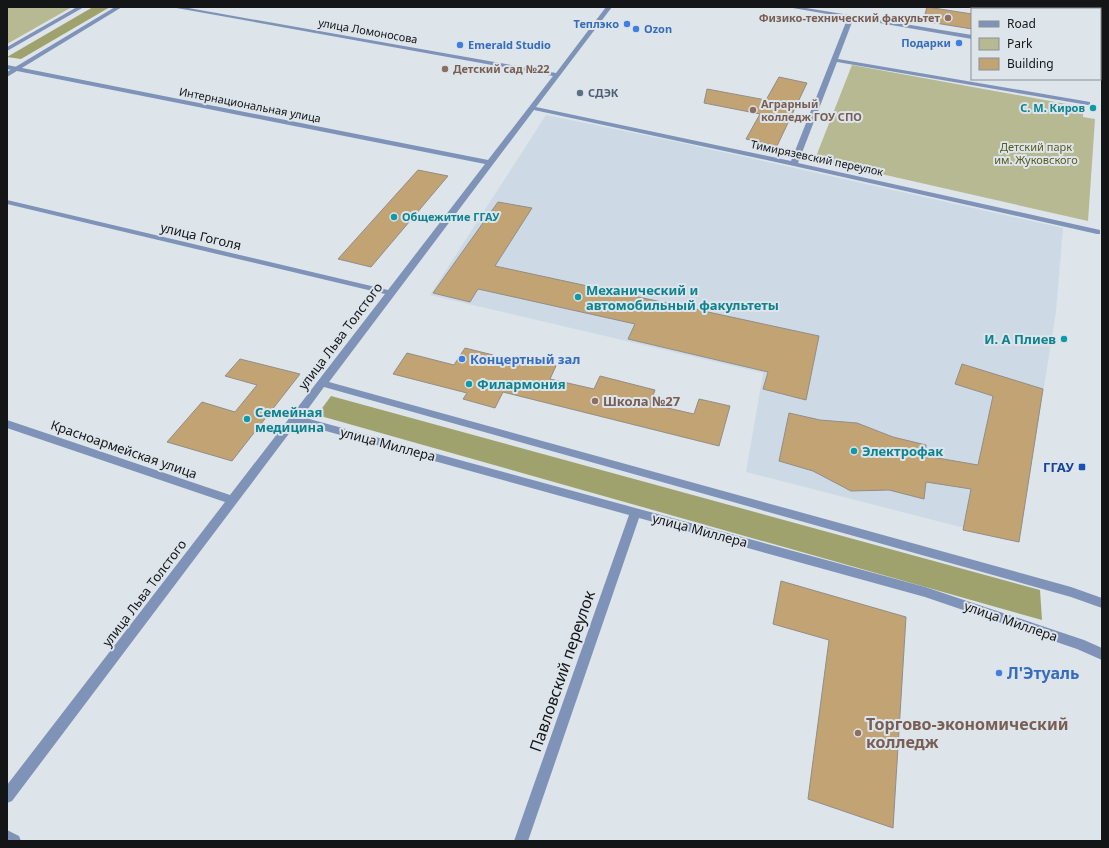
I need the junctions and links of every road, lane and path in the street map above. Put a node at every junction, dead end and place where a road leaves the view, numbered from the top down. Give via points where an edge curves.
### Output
1 (81, 7) edge
2 (119, 7) edge
3 (174, 7) edge
4 (608, 7) edge
5 (790, 7) edge
6 (851, 17) junction
7 (971, 36) edge
8 (7, 49) edge
9 (835, 60) junction
10 (7, 67) edge
11 (17, 69) junction
12 (7, 75) edge
13 (558, 75) junction
14 (1088, 103) dead end
15 (532, 108) junction
16 (490, 163) junction
17 (794, 164) junction
18 (7, 202) edge
19 (1097, 232) dead end
20 (390, 293) junction
21 (321, 383) junction
22 (295, 419) junction
23 (7, 424) edge
24 (232, 500) junction
25 (636, 512) junction
26 (1102, 603) edge
27 (1102, 654) edge
28 (7, 796) edge
29 (7, 837) edge
30 (14, 841) edge
31 (521, 841) edge

1 - 8 street
2 - 11 street
3 - 13 street, улица Ломоносова
4 - 13 street, улица Льва Толстого
5 - 6 street
6 - 7 street
6 - 9 street
9 - 14 street
9 - 17 street
10 - 11 street, Интернациональная улица
11 - 12 street
11 - 16 street, Интернациональная улица
13 - 15 street, улица Льва Толстого
15 - 16 street, улица Льва Толстого
15 - 17 street, Тимирязевский переулок
16 - 20 street, улица Льва Толстого
17 - 19 street, Тимирязевский переулок
18 - 20 street, улица Гоголя
20 - 21 street, улица Льва Толстого
21 - 22 street, улица Льва Толстого
21 - 26 street
22 - 24 street, улица Льва Толстого
22 - 25 street, улица Миллера
23 - 24 street, Красноармейская улица
24 - 28 street, улица Льва Толстого
25 - 27 street, улица Миллера via 925,592 1080,644
25 - 31 street, Павловский переулок
29 - 30 street

